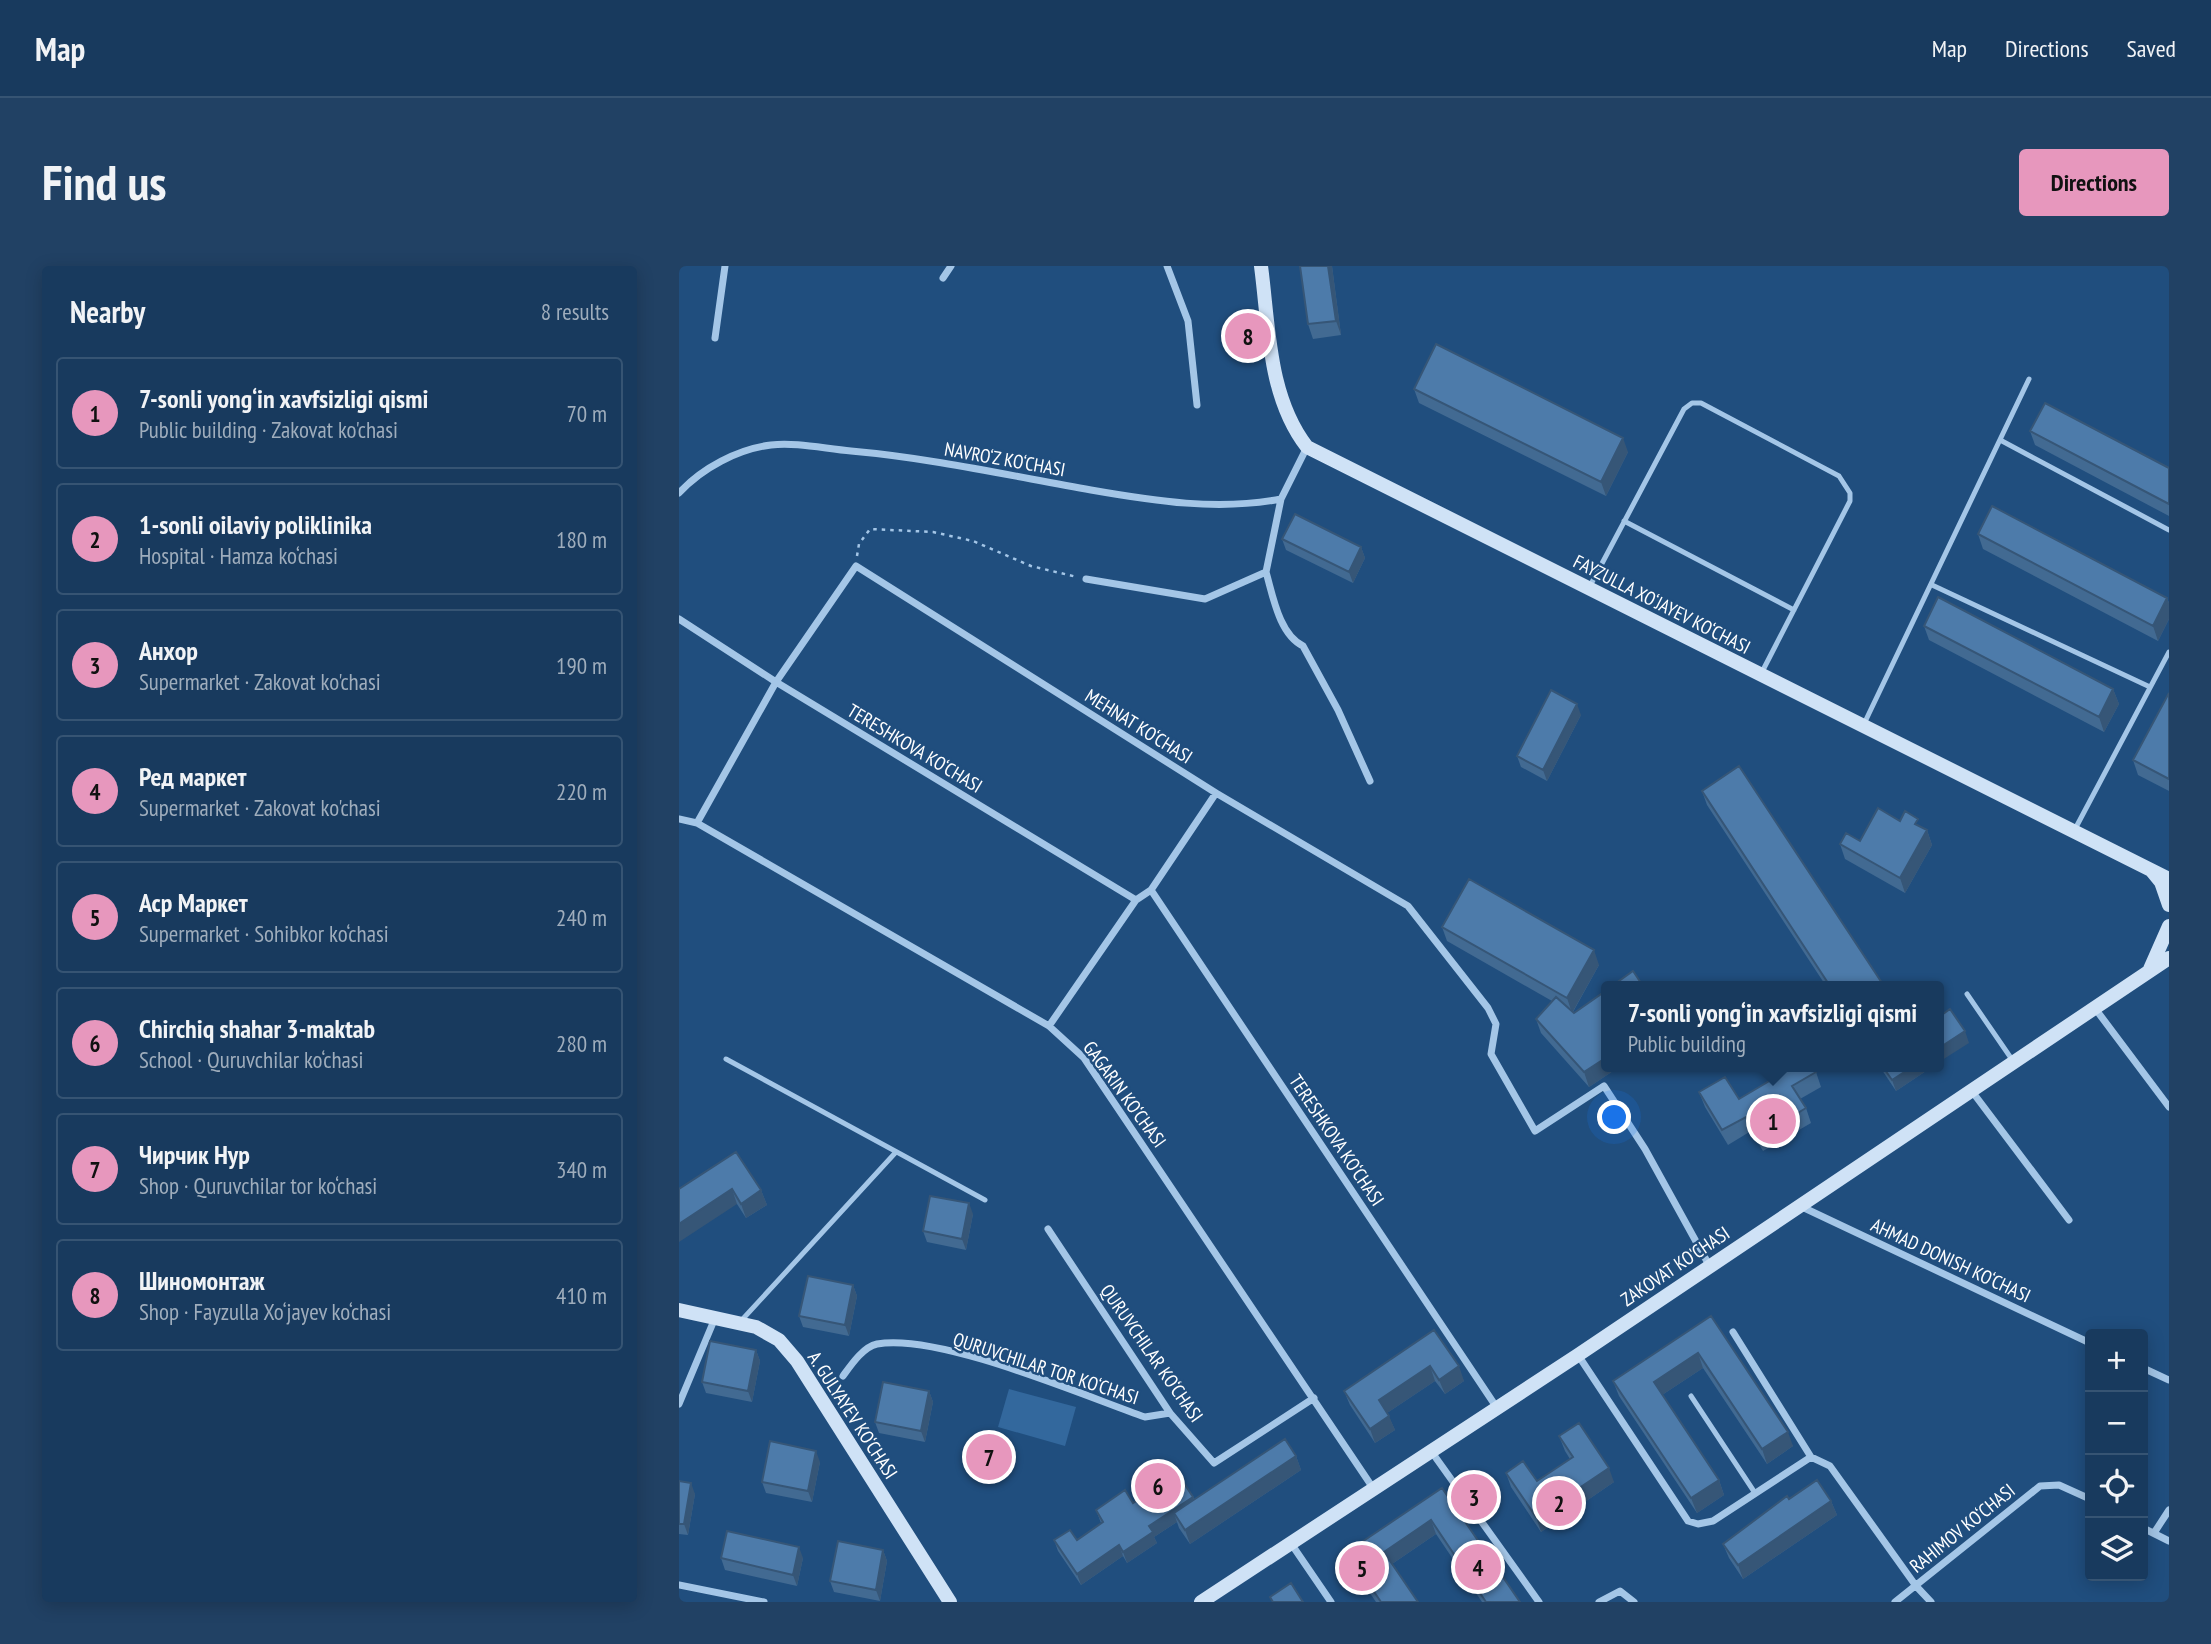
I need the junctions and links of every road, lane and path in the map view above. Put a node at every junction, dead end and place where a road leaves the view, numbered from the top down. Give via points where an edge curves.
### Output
1 (725, 266) edge
2 (951, 266) edge
3 (1167, 266) edge
4 (1261, 266) edge
5 (943, 278) dead end
6 (715, 338) dead end
7 (2029, 379) dead end
8 (1197, 405) dead end
9 (2001, 441) junction
10 (1307, 447) junction
11 (679, 493) edge
12 (1281, 499) junction
13 (1624, 521) junction
14 (2169, 530) edge
15 (856, 566) junction
16 (1266, 572) junction
17 (1086, 579) joint
18 (1932, 585) junction
19 (1589, 589) junction
20 (1794, 610) junction
21 (679, 619) edge
22 (2169, 652) edge
23 (1761, 675) junction
24 (776, 682) junction
25 (2150, 687) junction
26 (1863, 726) junction
27 (1370, 781) dead end
28 (1216, 793) junction
29 (679, 819) edge
30 (697, 823) junction
31 (2074, 832) junction
32 (2151, 870) junction
33 (2169, 879) edge
34 (1151, 890) junction
35 (1136, 900) junction
36 (2169, 905) edge
37 (2169, 926) edge
38 (2169, 958) edge
39 (2148, 972) junction
40 (1967, 995) dead end
41 (2094, 1007) junction
42 (1049, 1026) junction
43 (726, 1059) dead end
44 (2013, 1061) junction
45 (1970, 1090) junction
46 (2169, 1107) edge
47 (897, 1152) junction
48 (985, 1200) dead end
49 (1799, 1206) junction
50 (2069, 1220) dead end
51 (1048, 1229) dead end
52 (1709, 1265) junction
53 (679, 1310) edge
54 (716, 1318) junction
55 (740, 1322) junction
56 (1733, 1332) dead end
57 (2085, 1341) edge
58 (1578, 1355) junction
59 (2148, 1370) edge
60 (843, 1376) dead end
61 (2169, 1380) edge
62 (1691, 1396) dead end
63 (1314, 1398) junction
64 (679, 1404) edge
65 (1497, 1408) junction
66 (1170, 1413) junction
67 (1431, 1450) junction
68 (1811, 1457) junction
69 (1373, 1488) junction
70 (1755, 1493) junction
71 (2085, 1497) edge
72 (2169, 1510) edge
73 (2148, 1531) edge
74 (2154, 1534) junction
75 (2169, 1541) edge
76 (1290, 1542) junction
77 (679, 1585) edge
78 (1916, 1586) junction
79 (764, 1602) edge
80 (950, 1602) edge
81 (1201, 1602) edge
82 (1331, 1602) edge
83 (1539, 1602) edge
84 (1599, 1602) edge
85 (1634, 1602) edge
86 (1895, 1602) edge
87 (1931, 1602) edge

1 - 6 street
2 - 5 street
3 - 8 street via 1188,321
4 - 10 main road via 1280,394
7 - 9 lane
9 - 14 lane
9 - 18 lane
10 - 12 street
10 - 19 main road, FAYZULLA XO‘JAYEV KO‘CHASI
11 - 12 street, NAVRO‘Z KO‘CHASI via 733,454 773,444 873,453 1137,498 1218,506
12 - 16 street
13 - 19 lane
13 - 20 lane
13 - 20 lane via 1684,409 1701,403 1839,476 1850,492 1850,501
15 - 17 path via 859,544 870,529 883,528 972,541 1031,566
15 - 24 street
15 - 28 street, MEHNAT KO‘CHASI
16 - 17 street via 1205,599
16 - 27 street via 1280,618 1303,646
18 - 25 lane
18 - 26 lane
19 - 23 main road, FAYZULLA XO‘JAYEV KO‘CHASI
20 - 23 lane
21 - 24 street, TERESHKOVA KO‘CHASI
22 - 25 lane
23 - 26 main road, FAYZULLA XO‘JAYEV KO‘CHASI
24 - 30 street
24 - 35 street, TERESHKOVA KO‘CHASI
25 - 31 lane
26 - 31 main road, FAYZULLA XO‘JAYEV KO‘CHASI
28 - 34 street
28 - 52 street, MEHNAT KO‘CHASI via 1408,906 1488,1008 1496,1024 1491,1054 1535,1131 1604,1086
29 - 30 street, GAGARIN KO‘CHASI
30 - 42 street, GAGARIN KO‘CHASI
31 - 32 main road, FAYZULLA XO‘JAYEV KO‘CHASI
32 - 33 main road, FAYZULLA XO‘JAYEV KO‘CHASI
32 - 36 main road
34 - 35 street
34 - 65 street, TERESHKOVA KO‘CHASI
35 - 42 street
37 - 39 main road
38 - 39 main road, ZAKOVAT KO'CHASI
39 - 41 main road, ZAKOVAT KO'CHASI
40 - 44 lane
41 - 44 main road, ZAKOVAT KO'CHASI
41 - 46 street
42 - 63 street, GAGARIN KO‘CHASI via 1084,1058
43 - 47 lane
44 - 45 main road, ZAKOVAT KO'CHASI
45 - 49 main road, ZAKOVAT KO'CHASI
45 - 50 street
47 - 48 lane
47 - 55 lane
49 - 52 main road, ZAKOVAT KO'CHASI
49 - 57 street, AHMAD DONISH KO‘CHASI
51 - 66 street, QURUVCHILAR KO‘CHASI
52 - 58 main road, ZAKOVAT KO'CHASI
53 - 54 main road, A. GULYAYEV KO‘CHASI
54 - 55 main road, A. GULYAYEV KO‘CHASI
54 - 64 street
55 - 80 main road, A. GULYAYEV KO‘CHASI via 779,1340 797,1362
56 - 68 street
58 - 65 main road, ZAKOVAT KO'CHASI
58 - 70 street via 1689,1521 1713,1521
59 - 61 street
60 - 66 street, QURUVCHILAR TOR KO‘CHASI via 875,1344 897,1344 959,1352 1145,1417
62 - 70 lane
63 - 66 street, QURUVCHILAR KO‘CHASI via 1214,1463
63 - 69 street, GAGARIN KO‘CHASI
65 - 67 main road, ZAKOVAT KO'CHASI
67 - 69 main road, ZAKOVAT KO'CHASI
67 - 83 street
68 - 70 street
68 - 78 street via 1830,1466
69 - 76 main road, ZAKOVAT KO'CHASI
71 - 78 street, RAHIMOV KO‘CHASI via 2059,1485 2040,1486
72 - 74 street
73 - 74 street
74 - 75 street
76 - 81 main road, ZAKOVAT KO'CHASI
76 - 82 street
77 - 79 street
78 - 86 street, RAHIMOV KO‘CHASI
78 - 87 street
84 - 85 street via 1620,1591

